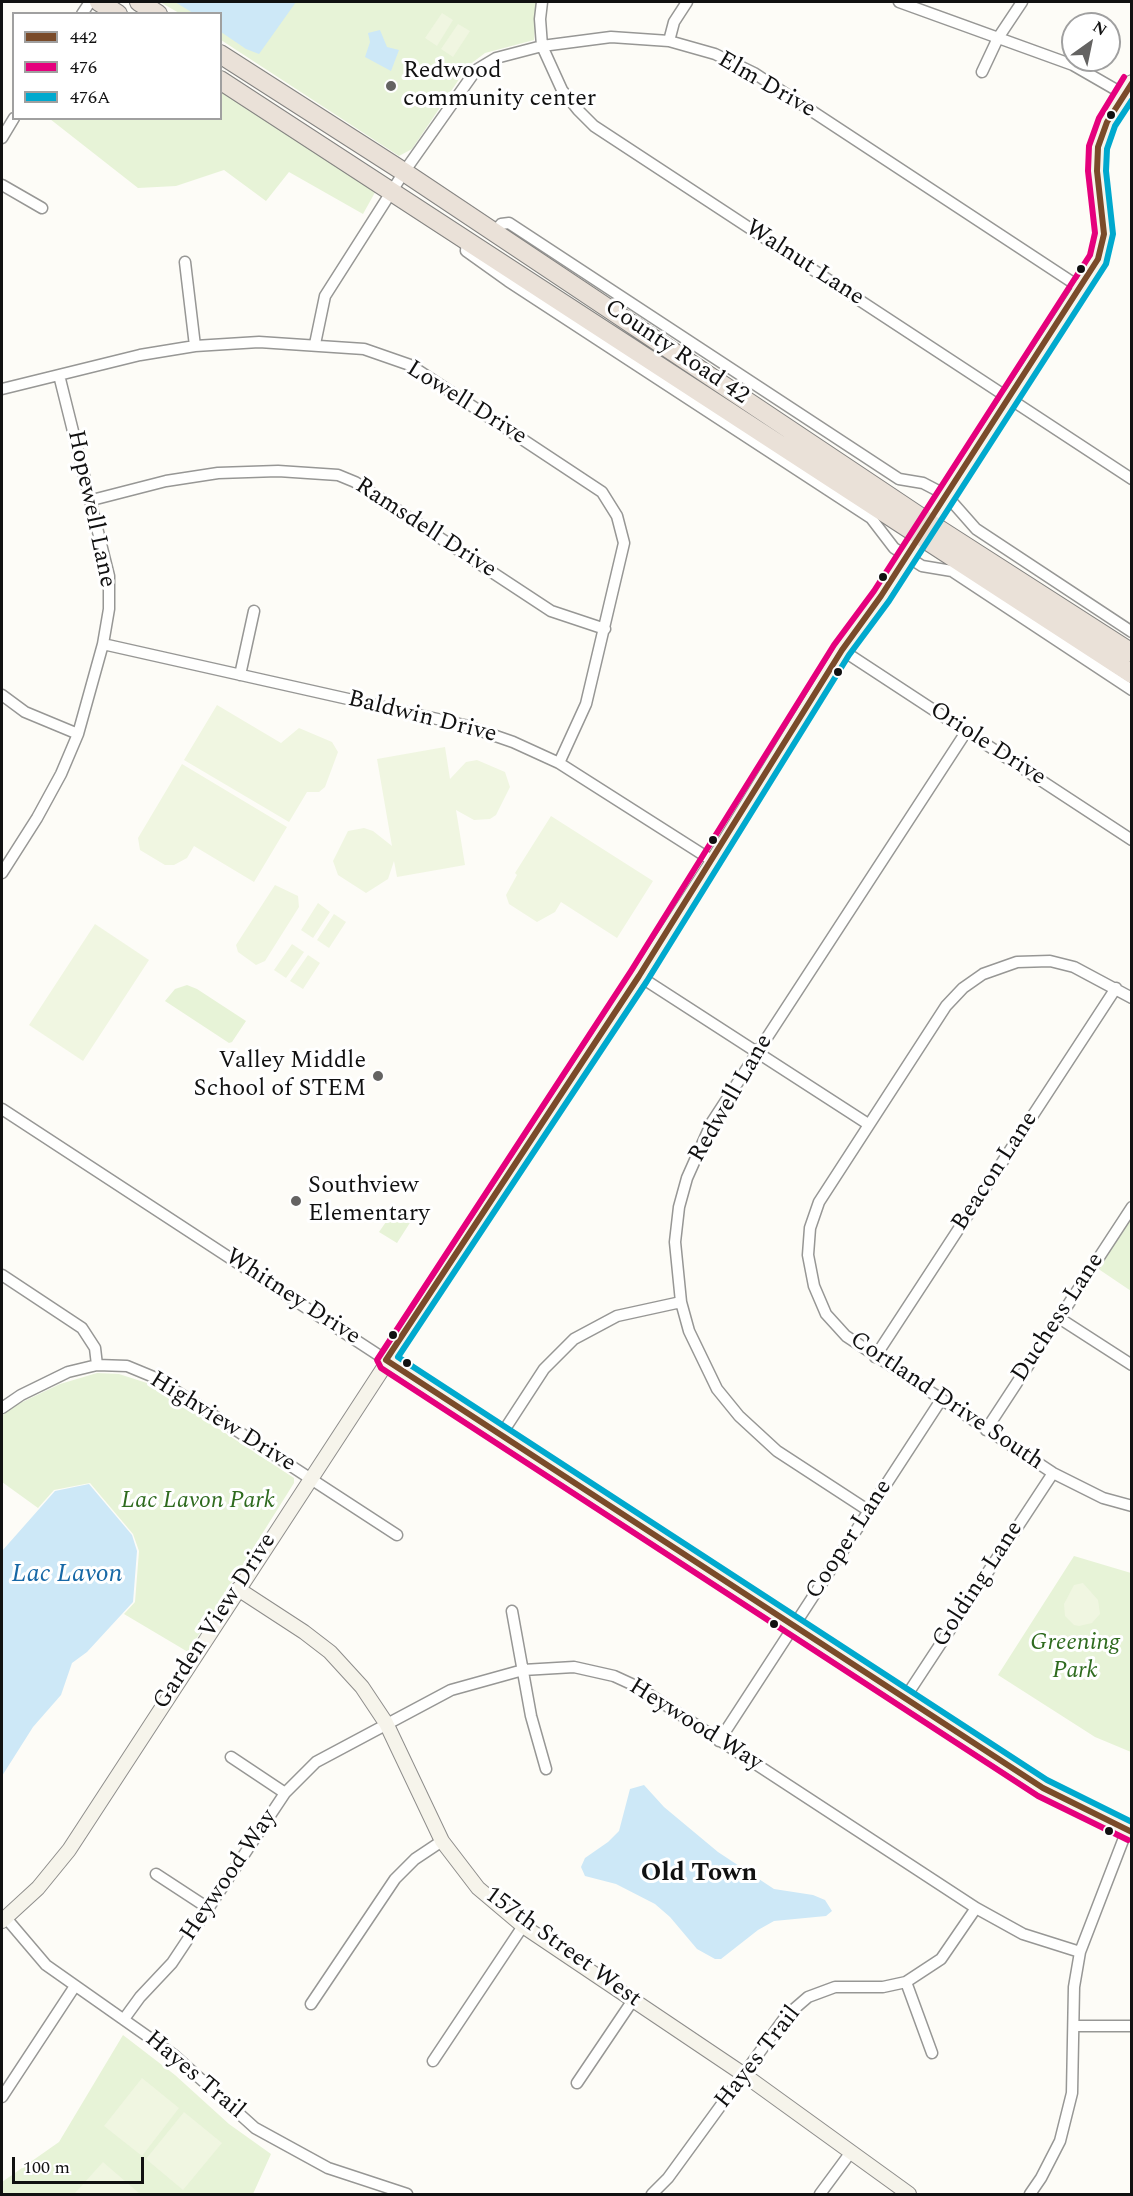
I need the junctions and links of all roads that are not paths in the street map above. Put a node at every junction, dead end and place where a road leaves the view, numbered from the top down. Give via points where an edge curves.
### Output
1 (99, 2) edge
2 (139, 2) edge
3 (542, 2) edge
4 (687, 2) edge
5 (899, 2) edge
6 (1022, 2) edge
7 (115, 12) edge
8 (155, 12) edge
9 (998, 38) junction
10 (669, 41) junction
11 (542, 46) junction
12 (222, 55) edge
13 (982, 72) dead end
14 (222, 81) edge
15 (1129, 92) edge
16 (13, 120) edge
17 (2, 138) edge
18 (404, 172) junction
19 (2, 185) edge
20 (392, 191) junction
21 (42, 208) dead end
22 (495, 233) junction
23 (467, 240) junction
24 (185, 262) dead end
25 (1081, 288) junction
26 (315, 344) junction
27 (195, 346) junction
28 (59, 375) junction
29 (2, 389) edge
30 (1009, 399) junction
31 (1129, 473) edge
32 (946, 495) junction
33 (92, 500) junction
34 (923, 529) junction
35 (907, 555) junction
36 (254, 611) dead end
37 (605, 629) junction
38 (1131, 632) edge
39 (102, 644) junction
40 (842, 651) junction
41 (1131, 653) edge
42 (240, 675) junction
43 (1131, 675) edge
44 (1131, 690) edge
45 (2, 695) edge
46 (966, 732) junction
47 (78, 734) junction
48 (559, 763) junction
49 (1131, 840) edge
50 (713, 861) junction
51 (2, 873) edge
52 (639, 976) junction
53 (1116, 988) junction
54 (1131, 998) edge
55 (757, 1052) junction
56 (2, 1108) edge
57 (868, 1124) junction
58 (1131, 1207) edge
59 (2, 1275) edge
60 (681, 1302) junction
61 (1059, 1318) junction
62 (875, 1357) junction
63 (386, 1360) junction
64 (97, 1365) junction
65 (1131, 1365) edge
66 (941, 1400) junction
67 (2, 1408) edge
68 (986, 1430) junction
69 (501, 1435) junction
70 (1053, 1473) junction
71 (309, 1478) junction
72 (1131, 1506) edge
73 (869, 1511) junction
74 (397, 1535) dead end
75 (238, 1588) junction
76 (512, 1611) dead end
77 (794, 1626) junction
78 (523, 1670) junction
79 (905, 1698) junction
80 (386, 1723) junction
81 (719, 1741) junction
82 (231, 1757) dead end
83 (546, 1769) dead end
84 (285, 1793) junction
85 (1129, 1831) edge
86 (442, 1841) junction
87 (156, 1874) dead end
88 (208, 1908) junction
89 (976, 1908) junction
90 (4, 1919) edge
91 (523, 1926) junction
92 (1080, 1952) junction
93 (906, 1982) junction
94 (75, 1986) junction
95 (633, 2000) junction
96 (311, 2004) dead end
97 (124, 2019) junction
98 (1074, 2026) junction
99 (1131, 2026) edge
100 (932, 2054) dead end
101 (433, 2061) dead end
102 (743, 2074) junction
103 (577, 2083) dead end
104 (2, 2097) edge
105 (851, 2152) junction
106 (407, 2194) edge
107 (652, 2194) edge
108 (820, 2194) edge
109 (909, 2194) edge
110 (1030, 2194) edge

1 - 7 highway
2 - 8 highway
3 - 11 street, Walnut Lane
4 - 10 street via 674,22
5 - 9 street
6 - 9 street
9 - 13 street
9 - 15 street via 1073,65
10 - 11 street, Elm Drive via 611,37
10 - 25 street, Elm Drive via 714,54 754,74
11 - 18 street, Elm Drive via 496,58 476,70
11 - 30 street, Walnut Lane via 562,90 594,126
12 - 18 highway, County Road 42
14 - 20 highway, County Road 42
15 - 25 street, Garden View Drive via 1107,122 1098,147 1104,234 1098,260
16 - 17 street
18 - 20 street, Elm Drive
18 - 22 highway, County Road 42
19 - 21 street
20 - 23 highway, County Road 42
20 - 26 street, Elm Drive via 326,296
22 - 32 street via 501,224 509,223 899,479 923,483
22 - 34 highway, County Road 42
23 - 34 highway, County Road 42
23 - 35 street via 466,251 871,518 894,548
24 - 27 street
25 - 30 street, Garden View Drive
26 - 27 street, Lowell Drive
26 - 37 street, Lowell Drive via 364,349 410,365 602,492 617,516 624,543
27 - 28 street, Lowell Drive
28 - 29 street, Lowell Drive
28 - 33 street, Hopewell Lane
30 - 31 street, Walnut Lane
30 - 32 street, Garden View Drive
32 - 34 street, Garden View Drive
32 - 38 street via 976,529
33 - 37 street, Ramsdell Drive via 166,481 218,473 338,475 355,482 551,611
33 - 39 street, Hopewell Lane via 109,576 109,609
34 - 35 street, Garden View Drive
34 - 41 highway, County Road 42
34 - 43 highway, County Road 42
35 - 40 street, Garden View Drive
35 - 44 street via 922,566 952,571
36 - 42 street
37 - 48 street, Lowell Drive via 586,704
39 - 42 street, Baldwin Drive
39 - 47 street, Hopewell Lane
40 - 46 street, Oriole Drive
40 - 50 street, Garden View Drive
42 - 48 street, Baldwin Drive via 464,725
45 - 47 street via 25,712
46 - 49 street, Oriole Drive
46 - 55 street, Redwell Lane
47 - 51 street, Hopewell Lane via 37,818
48 - 50 street, Baldwin Drive
50 - 52 street, Garden View Drive
52 - 55 street
52 - 63 street, Garden View Drive
53 - 54 street, Cortland Drive South
53 - 57 street, Cortland Drive South via 1074,967 1050,961 1017,962 982,974 946,1006
53 - 62 street, Beacon Lane
55 - 57 street
55 - 60 street, Redwell Lane via 712,1122 687,1178 675,1242
56 - 63 street, Whitney Drive
57 - 62 street, Cortland Drive South via 819,1202 810,1228 808,1255 814,1286 826,1314 846,1336
58 - 61 street, Duchess Lane
59 - 64 street via 82,1328 95,1348
60 - 69 street via 617,1316 574,1339 544,1369
60 - 73 street, Redwell Lane via 702,1363 739,1416 777,1451
61 - 65 street
61 - 68 street, Duchess Lane
62 - 66 street, Cortland Drive South
63 - 69 street, Whitney Drive
63 - 71 street, Garden View Drive
64 - 67 street, Highview Drive via 68,1372
64 - 71 street, Highview Drive via 127,1366 156,1378
66 - 68 street, Cortland Drive South
66 - 73 street, Cooper Lane
68 - 70 street, Cortland Drive South
69 - 77 street, Whitney Drive
70 - 72 street, Cortland Drive South via 1103,1498
70 - 79 street, Golding Lane
71 - 74 street, Highview Drive
71 - 75 street, Garden View Drive
73 - 77 street, Cooper Lane
75 - 80 street, 157th Street West via 330,1652 363,1687
75 - 90 street, Garden View Drive via 69,1850 38,1888
76 - 78 street
77 - 79 street, Whitney Drive
77 - 81 street, Cooper Lane
78 - 80 street, Heywood Way via 451,1690
78 - 81 street, Heywood Way via 574,1667 614,1676 638,1687
78 - 83 street
79 - 85 street, Whitney Drive via 1043,1788
80 - 84 street, Heywood Way via 316,1762
80 - 86 street, 157th Street West
81 - 89 street, Heywood Way
82 - 84 street
84 - 88 street, Heywood Way
85 - 92 street
86 - 91 street, 157th Street West via 477,1888
86 - 96 street via 395,1879
87 - 88 street
88 - 97 street, Heywood Way via 172,1963
89 - 92 street, Heywood Way via 1023,1934
89 - 93 street, Hayes Trail via 941,1959
90 - 94 street, Hayes Trail via 46,1965
91 - 95 street, 157th Street West
91 - 101 street
92 - 98 street via 1074,1987
93 - 100 street
93 - 102 street, Hayes Trail via 835,1988 808,1997 786,2016
94 - 97 street, Hayes Trail
94 - 104 street
95 - 102 street, 157th Street West
95 - 103 street
97 - 106 street, Hayes Trail via 174,2055 255,2128 328,2168
98 - 99 street
98 - 110 street via 1072,2093 1060,2141
102 - 105 street, 157th Street West
102 - 107 street, Hayes Trail via 668,2178
105 - 108 street
105 - 109 street, 157th Street West

